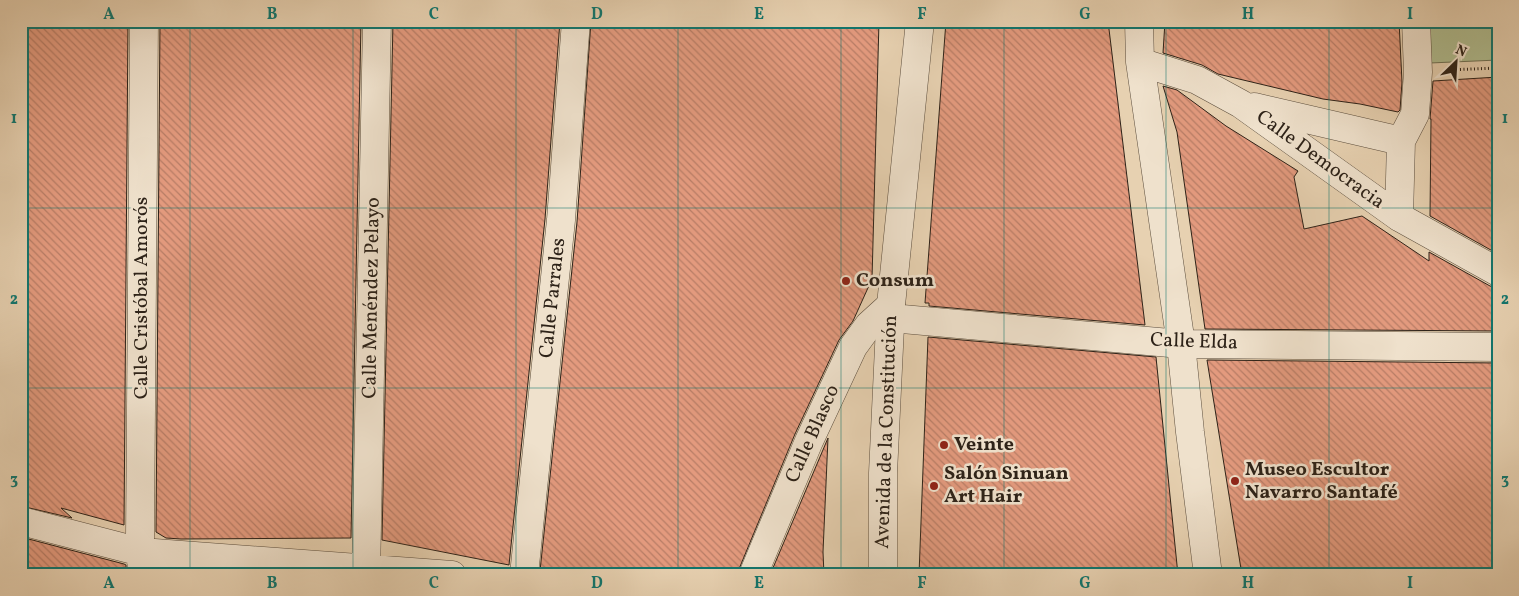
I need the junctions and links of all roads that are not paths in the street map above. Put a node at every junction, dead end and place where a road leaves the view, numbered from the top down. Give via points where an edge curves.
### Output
1 (144, 21) edge
2 (377, 21) edge
3 (576, 21) edge
4 (920, 21) edge
5 (1139, 21) edge
6 (1416, 21) edge
7 (1140, 62) junction
8 (1241, 104) junction
9 (1401, 141) junction
10 (1399, 217) junction
11 (1498, 272) edge
12 (891, 311) junction
13 (1181, 344) junction
14 (1498, 347) edge
15 (21, 521) edge
16 (141, 564) edge
17 (366, 571) edge
18 (452, 575) edge
19 (524, 575) edge
20 (752, 575) edge
21 (883, 575) edge
22 (1208, 575) edge

1 - 16 street, Calle Cristóbal Amorós
2 - 17 street, Calle Menéndez Pelayo
3 - 19 street, Calle Parrales via 561,220
4 - 12 street, Avenida de la Constitución
5 - 7 street
6 - 9 street via 1418,72 1415,114
7 - 8 street, Calle Democracia via 1197,80
7 - 13 street
8 - 9 street, Calle Democracia
8 - 10 street, Calle Democracia
9 - 10 street
10 - 11 street, Calle Democracia
12 - 13 street, Calle Elda
12 - 20 street, Calle Blasco via 869,325 853,348 808,441
12 - 21 street, Avenida de la Constitución via 883,473
13 - 14 street, Calle Elda
13 - 22 street
15 - 16 street
16 - 17 street
17 - 18 street

